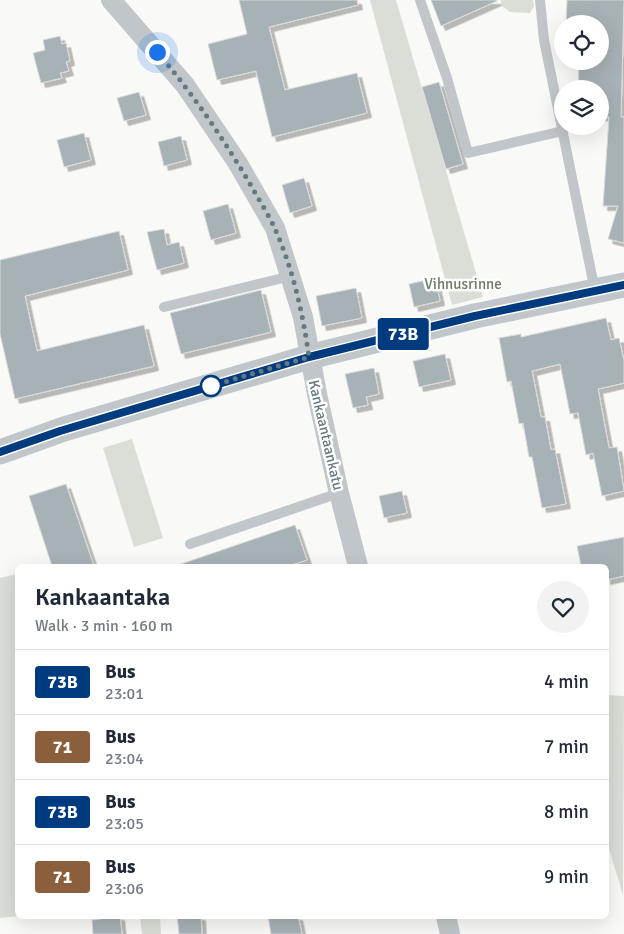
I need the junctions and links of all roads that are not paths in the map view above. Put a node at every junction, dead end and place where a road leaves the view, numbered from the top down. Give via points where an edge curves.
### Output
1 (111, 0) edge
2 (420, 0) edge
3 (540, 0) edge
4 (554, 91) edge
5 (554, 133) edge
6 (563, 135) edge
7 (291, 276) junction
8 (624, 285) edge
9 (595, 291) junction
10 (164, 307) dead end
11 (309, 357) junction
12 (0, 452) edge
13 (339, 493) junction
14 (190, 544) dead end
15 (357, 564) edge
16 (447, 919) edge
17 (450, 934) edge

1 - 7 street, Kankaantaankatu via 186,85 237,162 275,228
2 - 5 lane via 448,78 468,153
3 - 4 lane
6 - 9 lane
7 - 10 lane
7 - 11 street, Kankaantaankatu via 303,317
8 - 9 street
9 - 11 street via 475,316
11 - 12 street
11 - 13 street, Kankaantaankatu
13 - 14 lane
13 - 15 street, Kankaantaankatu
16 - 17 street

